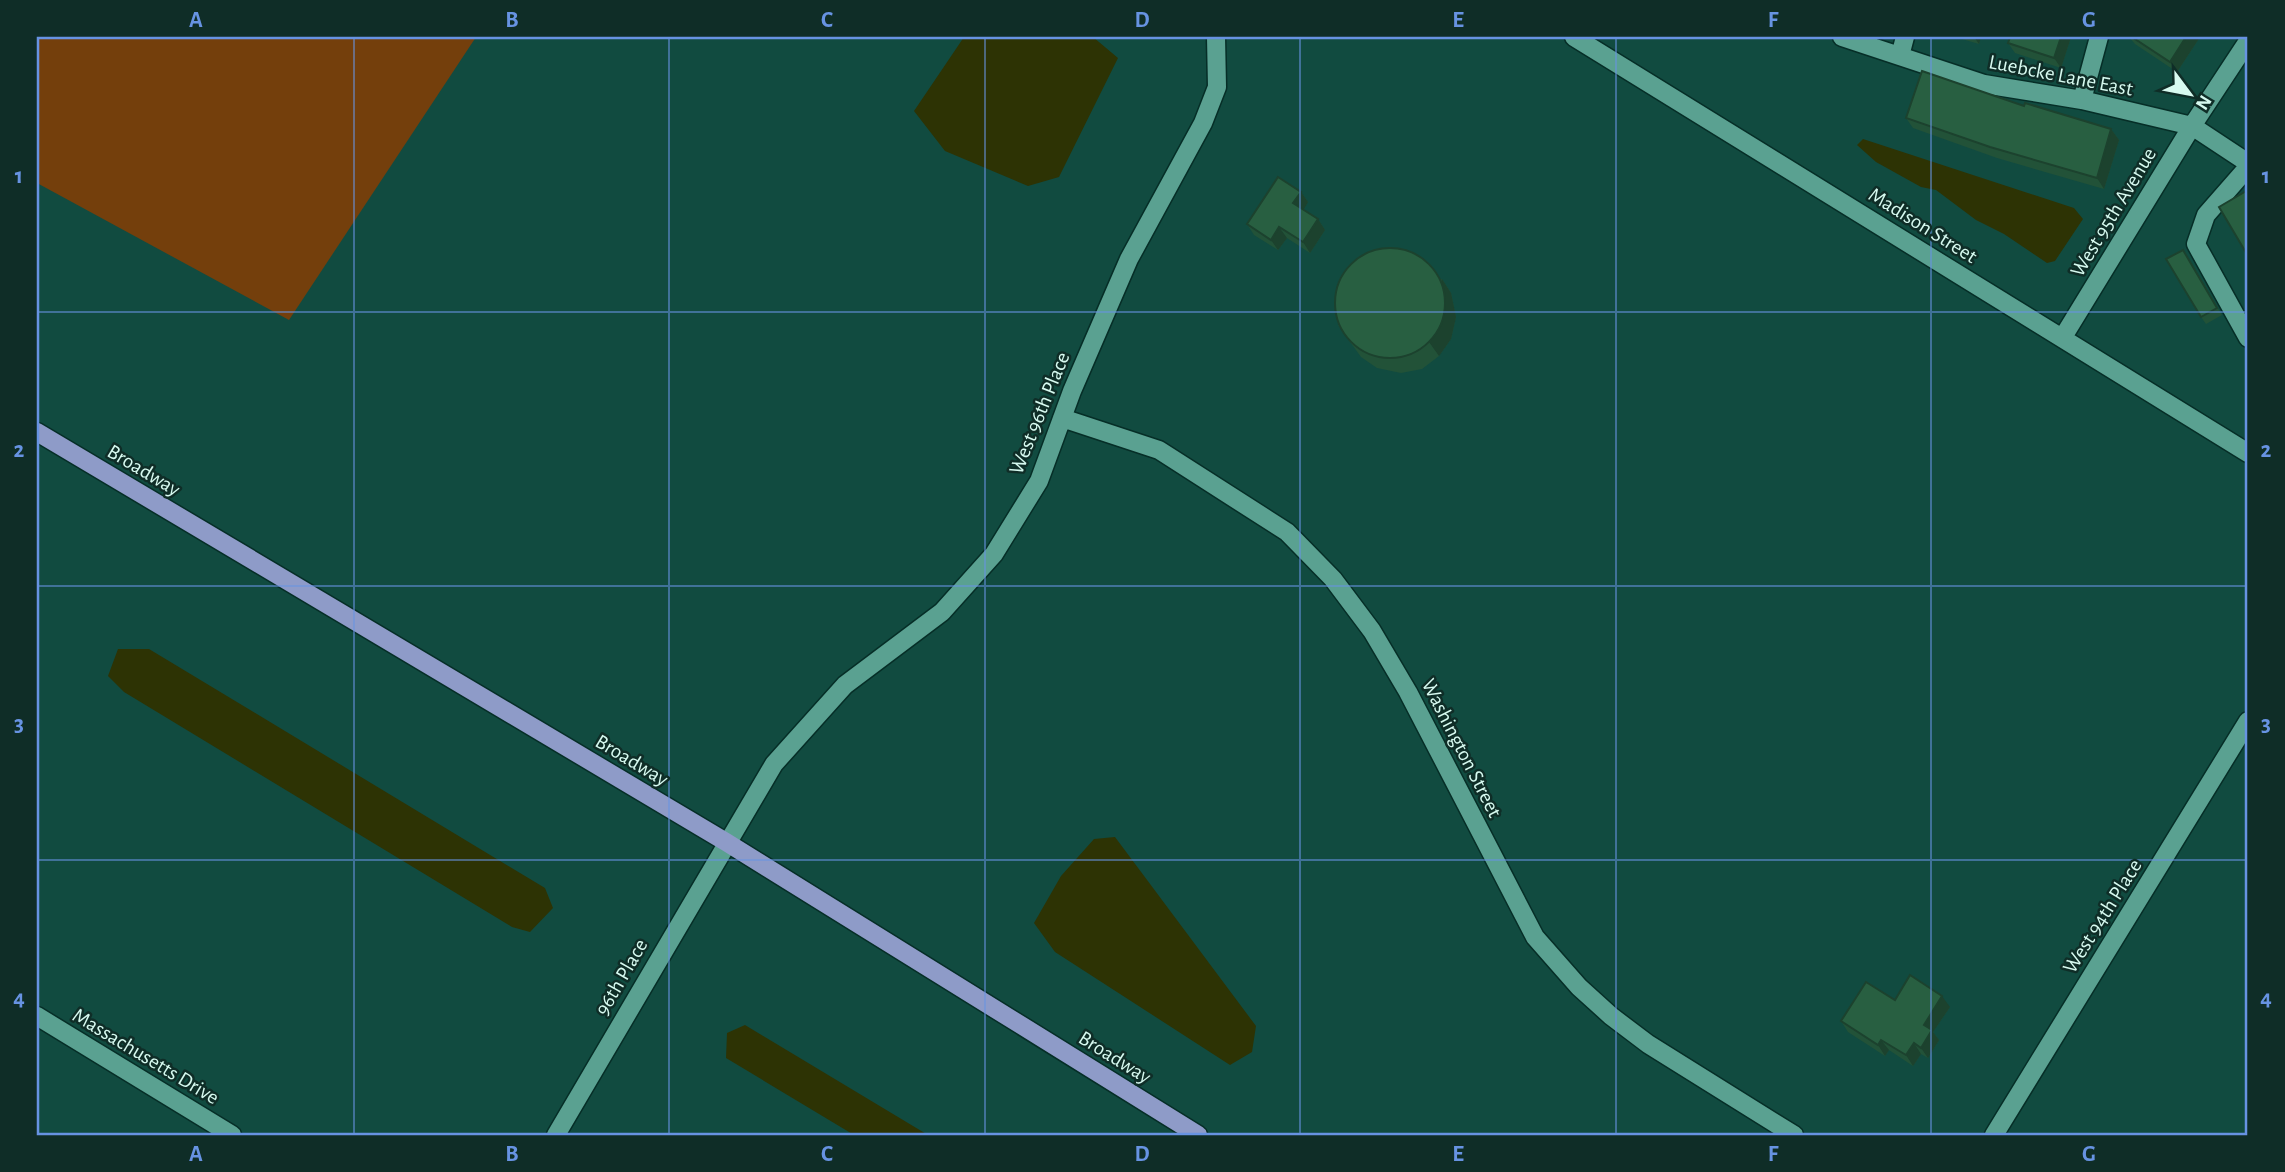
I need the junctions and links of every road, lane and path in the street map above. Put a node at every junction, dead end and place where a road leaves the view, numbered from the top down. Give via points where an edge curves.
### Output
1 (1216, 37) edge
2 (1574, 37) edge
3 (1842, 37) edge
4 (1905, 37) edge
5 (2099, 37) edge
6 (2248, 41) edge
7 (1900, 56) junction
8 (2082, 100) junction
9 (2192, 127) junction
10 (2248, 165) edge
11 (2063, 337) junction
12 (2248, 338) edge
13 (1062, 418) junction
14 (37, 432) edge
15 (2248, 453) edge
16 (2248, 721) edge
17 (726, 842) junction
18 (37, 1016) edge
19 (232, 1135) edge
20 (556, 1135) edge
21 (1198, 1135) edge
22 (1794, 1135) edge
23 (1994, 1135) edge

1 - 13 street, West 96th Place via 1217,88 1203,123 1129,260
2 - 11 street, Madison Street
3 - 7 street, Luebcke Lane East
4 - 7 street
5 - 8 street
6 - 9 street, West 95th Avenue
7 - 8 street, Luebcke Lane East via 1984,84
8 - 9 street, Luebcke Lane East
9 - 10 street, Luebcke Lane East
9 - 11 street, West 95th Avenue
10 - 12 street via 2206,215 2196,243
11 - 15 street, Madison Street
13 - 17 street, West 96th Place via 1039,481 994,554 942,612 845,685 774,764
13 - 22 street, Washington Street via 1159,450 1287,532 1333,579 1372,631 1535,937 1611,1016
14 - 17 main road, Broadway
16 - 23 street, West 94th Place
17 - 20 street, 96th Place
17 - 21 main road, Broadway
18 - 19 street, Massachusetts Drive

